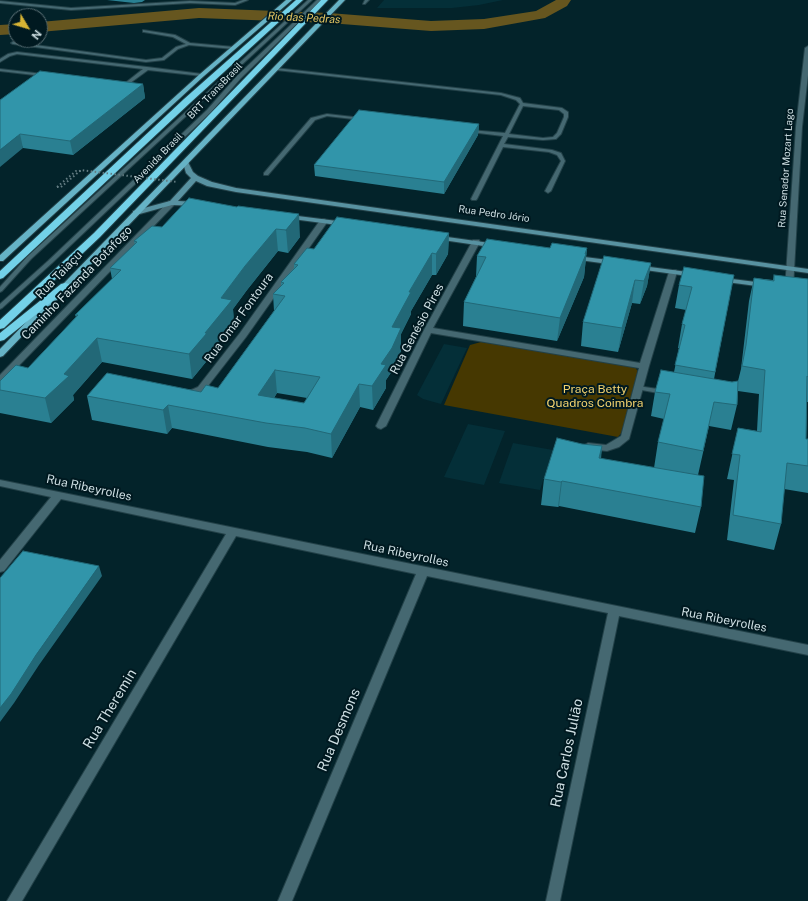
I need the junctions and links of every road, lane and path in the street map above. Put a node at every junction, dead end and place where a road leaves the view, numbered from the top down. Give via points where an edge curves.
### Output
1 (115, 0) edge
2 (153, 0) edge
3 (246, 0) edge
4 (289, 0) edge
5 (300, 0) edge
6 (310, 0) edge
7 (319, 0) edge
8 (326, 0) edge
9 (342, 0) edge
10 (0, 2) edge
11 (147, 4) junction
12 (106, 6) junction
13 (313, 10) junction
14 (300, 24) junction
15 (144, 31) dead end
16 (189, 44) junction
17 (48, 48) edge
18 (234, 48) junction
19 (808, 48) edge
20 (0, 61) edge
21 (147, 68) junction
22 (276, 69) junction
23 (0, 70) edge
24 (43, 75) edge
25 (202, 75) junction
26 (126, 85) edge
27 (522, 104) junction
28 (366, 119) edge
29 (467, 130) edge
30 (506, 135) junction
31 (501, 145) junction
32 (186, 163) junction
33 (266, 174) dead end
34 (195, 178) junction
35 (177, 182) dead end
36 (58, 187) dead end
37 (548, 191) dead end
38 (474, 199) dead end
39 (172, 203) junction
40 (208, 205) edge
41 (136, 214) junction
42 (278, 214) edge
43 (324, 221) junction
44 (356, 226) edge
45 (431, 236) edge
46 (563, 236) junction
47 (476, 242) junction
48 (557, 246) edge
49 (506, 247) edge
50 (567, 256) edge
51 (0, 259) edge
52 (790, 268) junction
53 (808, 271) edge
54 (674, 272) junction
55 (0, 276) edge
56 (65, 286) junction
57 (786, 288) joint
58 (0, 290) edge
59 (0, 307) edge
60 (0, 326) edge
61 (428, 330) junction
62 (0, 338) edge
63 (0, 354) edge
64 (644, 366) junction
65 (0, 380) edge
66 (638, 388) junction
67 (177, 393) edge
68 (668, 393) edge
69 (380, 426) dead end
70 (576, 444) edge
71 (0, 483) edge
72 (59, 494) junction
73 (233, 532) junction
74 (0, 568) edge
75 (423, 571) junction
76 (614, 611) junction
77 (808, 650) edge
78 (14, 901) edge
79 (285, 901) edge
80 (553, 901) edge

1 - 12 lane
2 - 11 lane
3 - 11 lane via 235,4
4 - 18 main road
5 - 55 highway, Avenida Brasil via 187,101
6 - 58 lane, BRT TransBrasil via 29,258
7 - 13 lane
8 - 13 highway, Avenida Brasil
9 - 22 main road, Avenida Brasil
10 - 12 lane via 71,9
11 - 12 lane
13 - 14 highway, Avenida Brasil
14 - 59 lane, BRT TransBrasil via 239,77 209,111
14 - 60 highway, Avenida Brasil via 165,167
15 - 16 lane via 174,36
16 - 17 lane via 177,48 163,59 146,61
16 - 18 lane
18 - 25 main road
19 - 52 street, Rua Senador Mozart Lago via 799,127
20 - 21 lane via 16,53
21 - 25 lane
21 - 26 lane
22 - 27 lane via 501,94 518,99
22 - 32 main road, Avenida Brasil
23 - 24 lane
25 - 51 main road
27 - 30 lane
27 - 30 lane via 560,109 566,113 559,134 554,138 543,139
28 - 33 lane via 328,115 313,119
29 - 30 lane
30 - 31 lane
31 - 37 lane via 559,154 563,161
31 - 38 lane
32 - 34 main road
32 - 41 main road, Avenida Brasil
34 - 39 main road
34 - 46 main road, Rua Pedro Jório via 236,190
35 - 36 path, bridge via 81,170
39 - 40 main road
39 - 41 main road
39 - 65 street, Caminho Fazenda Botafogo
41 - 56 main road, Rua Taiaçu
42 - 43 main road
43 - 44 main road
43 - 67 street, Rua Omar Fontoura via 201,389 191,394
45 - 47 main road
46 - 48 main road
46 - 52 main road, Rua Pedro Jório
47 - 49 main road
47 - 61 street, Rua Genésio Pires
50 - 54 main road
52 - 53 main road, Rua Pedro Jório
52 - 57 street, Rua Senador Mozart Lago
54 - 57 main road
54 - 64 street
56 - 62 highway
56 - 63 main road, Rua Taiaçu
61 - 64 street
61 - 69 street, Rua Genésio Pires
64 - 66 street
66 - 68 lane
66 - 70 street via 626,437 607,448
71 - 72 street, Rua Ribeyrolles
72 - 73 street, Rua Ribeyrolles
72 - 74 street
73 - 75 street, Rua Ribeyrolles
73 - 78 street, Rua Theremin
75 - 76 street, Rua Ribeyrolles
75 - 79 street, Rua Desmons
76 - 77 street, Rua Ribeyrolles
76 - 80 street, Rua Carlos Julião

